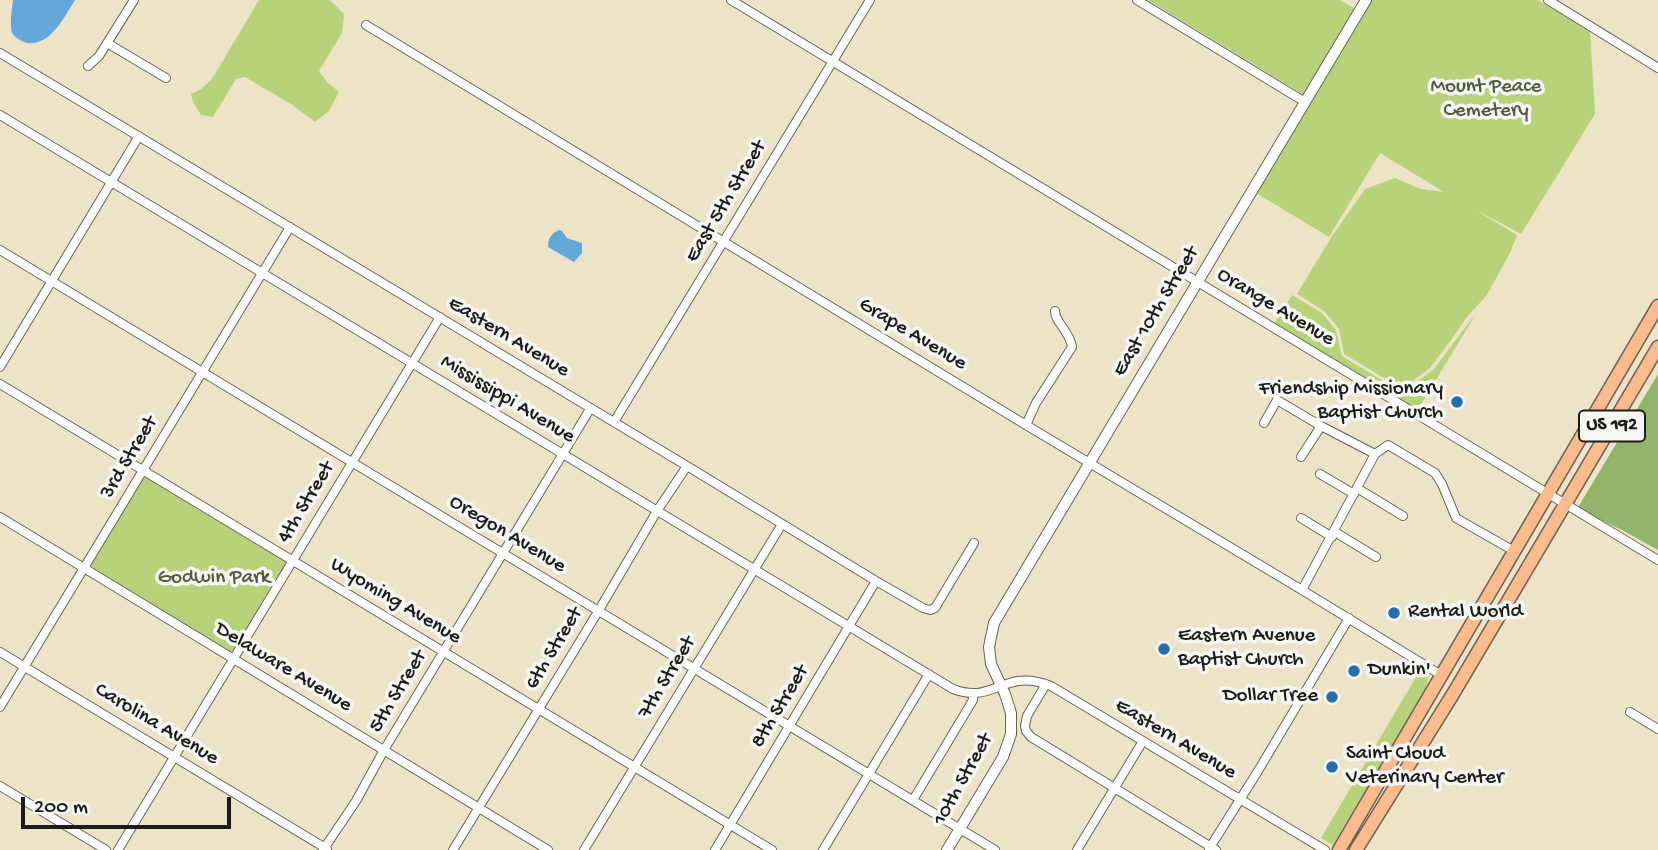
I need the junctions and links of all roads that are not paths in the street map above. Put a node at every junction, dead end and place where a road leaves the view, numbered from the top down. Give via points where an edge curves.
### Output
1 (134, 0) edge
2 (731, 0) edge
3 (870, 0) edge
4 (1138, 0) edge
5 (1366, 0) edge
6 (1548, 0) edge
7 (366, 25) dead end
8 (107, 43) junction
9 (0, 53) edge
10 (833, 61) junction
11 (88, 66) dead end
12 (1658, 68) edge
13 (166, 78) dead end
14 (1305, 102) junction
15 (0, 115) edge
16 (139, 136) junction
17 (111, 182) junction
18 (290, 227) junction
19 (723, 240) junction
20 (0, 250) edge
21 (262, 272) junction
22 (52, 281) junction
23 (1198, 281) junction
24 (1658, 306) edge
25 (1055, 311) dead end
26 (440, 317) junction
27 (1658, 347) edge
28 (412, 364) junction
29 (0, 367) edge
30 (202, 371) junction
31 (0, 384) edge
32 (590, 409) junction
33 (614, 422) junction
34 (1264, 423) dead end
35 (1026, 425) junction
36 (1321, 426) junction
37 (1376, 454) junction
38 (563, 455) junction
39 (1301, 457) dead end
40 (352, 462) junction
41 (1089, 463) junction
42 (687, 466) junction
43 (143, 471) junction
44 (1320, 474) dead end
45 (1356, 491) junction
46 (1548, 493) junction
47 (1566, 504) junction
48 (657, 511) junction
49 (1403, 516) dead end
50 (0, 517) edge
51 (1301, 518) dead end
52 (782, 524) junction
53 (1333, 534) junction
54 (974, 543) dead end
55 (1514, 551) junction
56 (502, 553) junction
57 (1376, 557) dead end
58 (1658, 560) edge
59 (293, 561) junction
60 (84, 568) junction
61 (754, 570) junction
62 (876, 581) junction
63 (1303, 590) junction
64 (599, 610) junction
65 (1349, 618) junction
66 (848, 626) junction
67 (989, 647) joint
68 (0, 652) edge
69 (444, 652) junction
70 (234, 659) junction
71 (24, 667) junction
72 (694, 668) junction
73 (929, 674) junction
74 (1441, 675) junction
75 (1045, 684) junction
76 (1001, 687) junction
77 (973, 693) junction
78 (0, 707) edge
79 (539, 710) junction
80 (1630, 712) dead end
81 (790, 726) junction
82 (1658, 729) edge
83 (1143, 741) junction
84 (384, 750) junction
85 (174, 757) junction
86 (635, 767) junction
87 (868, 773) junction
88 (1383, 774) junction
89 (0, 786) edge
90 (1395, 786) junction
91 (1115, 788) junction
92 (913, 800) junction
93 (1239, 800) junction
94 (479, 808) junction
95 (730, 825) junction
96 (960, 829) junction
97 (326, 849) edge
98 (1211, 849) edge
99 (106, 850) edge
100 (118, 850) edge
101 (453, 850) edge
102 (548, 850) edge
103 (584, 850) edge
104 (715, 850) edge
105 (772, 850) edge
106 (822, 850) edge
107 (947, 850) edge
108 (995, 850) edge
109 (1077, 850) edge
110 (1325, 850) edge
111 (1339, 850) edge
112 (1346, 850) edge
113 (1356, 850) edge

1 - 8 street
2 - 10 street, Orange Avenue
3 - 10 street, East 5th Street
4 - 14 street
5 - 14 street, East 10th Street
6 - 12 street
7 - 19 street, Grape Avenue
8 - 11 street
8 - 13 street
9 - 16 street, Eastern Avenue
10 - 19 street, East 5th Street
10 - 23 street, Orange Avenue
14 - 23 street, East 10th Street
15 - 17 street, Mississippi Avenue
16 - 17 street
16 - 18 street, Eastern Avenue
17 - 21 street, Mississippi Avenue
17 - 22 street
18 - 21 street, 3rd Street
18 - 26 street, Eastern Avenue
19 - 33 street, East 5th Street
19 - 35 street, Grape Avenue
20 - 22 street, Oregon Avenue
21 - 28 street, Mississippi Avenue
21 - 30 street, 3rd Street
22 - 29 street
22 - 30 street, Oregon Avenue
23 - 41 street, East 10th Street
23 - 46 street, Orange Avenue
24 - 46 highway, US 192
25 - 35 street via 1072,347
26 - 28 street, 4th Street
26 - 32 street, Eastern Avenue
27 - 47 highway, US 192
28 - 38 street, Mississippi Avenue
28 - 40 street, 4th Street
30 - 40 street, Oregon Avenue
30 - 43 street, 3rd Street
31 - 43 street, Wyoming Avenue
32 - 33 street, Eastern Avenue
32 - 38 street, 5th Street
33 - 42 street, Eastern Avenue
34 - 36 street via 1277,400
35 - 41 street, Grape Avenue
36 - 37 street
36 - 39 street
37 - 45 street
37 - 55 street via 1388,445 1435,473 1457,518
38 - 48 street, Mississippi Avenue
38 - 56 street, 5th Street
40 - 56 street, Oregon Avenue
40 - 59 street, 4th Street
41 - 63 street, Grape Avenue
41 - 67 street, East 10th Street via 1000,612
42 - 48 street, 6th Street
42 - 52 street, Eastern Avenue
43 - 59 street, Wyoming Avenue
43 - 60 street, 3rd Street
44 - 45 street
45 - 49 street
45 - 53 street
46 - 47 street, Orange Avenue
46 - 55 highway, US 192
47 - 58 street, Orange Avenue
47 - 90 highway, US 192
48 - 61 street, Mississippi Avenue
48 - 64 street, 6th Street
50 - 60 street, Delaware Avenue
51 - 53 street
52 - 61 street, 7th Street
52 - 62 street, Eastern Avenue
53 - 57 street
53 - 63 street
54 - 62 street, Eastern Avenue via 930,610
55 - 74 highway, US 192
56 - 64 street, Oregon Avenue
56 - 69 street, 5th Street
59 - 69 street, Wyoming Avenue
59 - 70 street, 4th Street
60 - 70 street, Delaware Avenue
60 - 71 street, 3rd Street
61 - 66 street, Mississippi Avenue
61 - 72 street, 7th Street
62 - 66 street, 8th Street
63 - 65 street, Grape Avenue
64 - 72 street, Oregon Avenue
64 - 79 street, 6th Street
65 - 74 street, Grape Avenue
65 - 93 street
66 - 73 street, Mississippi Avenue
66 - 81 street, 8th Street
67 - 76 street, 10th Street
68 - 71 street, Carolina Avenue
69 - 79 street, Wyoming Avenue
69 - 84 street, 5th Street
70 - 84 street, Delaware Avenue
70 - 85 street, 4th Street
71 - 78 street, 3rd Street
71 - 85 street, Carolina Avenue
72 - 81 street, Oregon Avenue
72 - 86 street, 7th Street
73 - 77 street, Mississippi Avenue via 953,689
73 - 87 street
74 - 88 highway, US 192
74 - 90 highway via 1440,699 1397,771
75 - 76 street, Eastern Avenue via 1020,681
75 - 83 street, Eastern Avenue
75 - 91 street, 10th Street via 1027,716 1026,732
76 - 77 street
76 - 96 street, 10th Street via 1011,713 1008,746
77 - 92 street via 974,700
79 - 86 street, Wyoming Avenue
79 - 94 street, 6th Street
80 - 82 street
81 - 87 street, Oregon Avenue
81 - 95 street, 8th Street
83 - 91 street
83 - 93 street, Eastern Avenue
84 - 94 street, Delaware Avenue
84 - 97 street, 5th Street
85 - 97 street, Carolina Avenue
85 - 100 street, 4th Street
86 - 95 street, Wyoming Avenue
86 - 103 street, 7th Street
87 - 92 street, Oregon Avenue
87 - 106 street
88 - 111 highway, US 192
88 - 112 highway via 1385,784
89 - 99 street
90 - 113 highway, US 192
91 - 98 street
91 - 109 street
92 - 96 street, Oregon Avenue
93 - 98 street
93 - 110 street, Eastern Avenue
94 - 101 street, 6th Street
94 - 102 street, Delaware Avenue
95 - 104 street, 8th Street
95 - 105 street, Wyoming Avenue
96 - 107 street, 10th Street
96 - 108 street, Oregon Avenue

